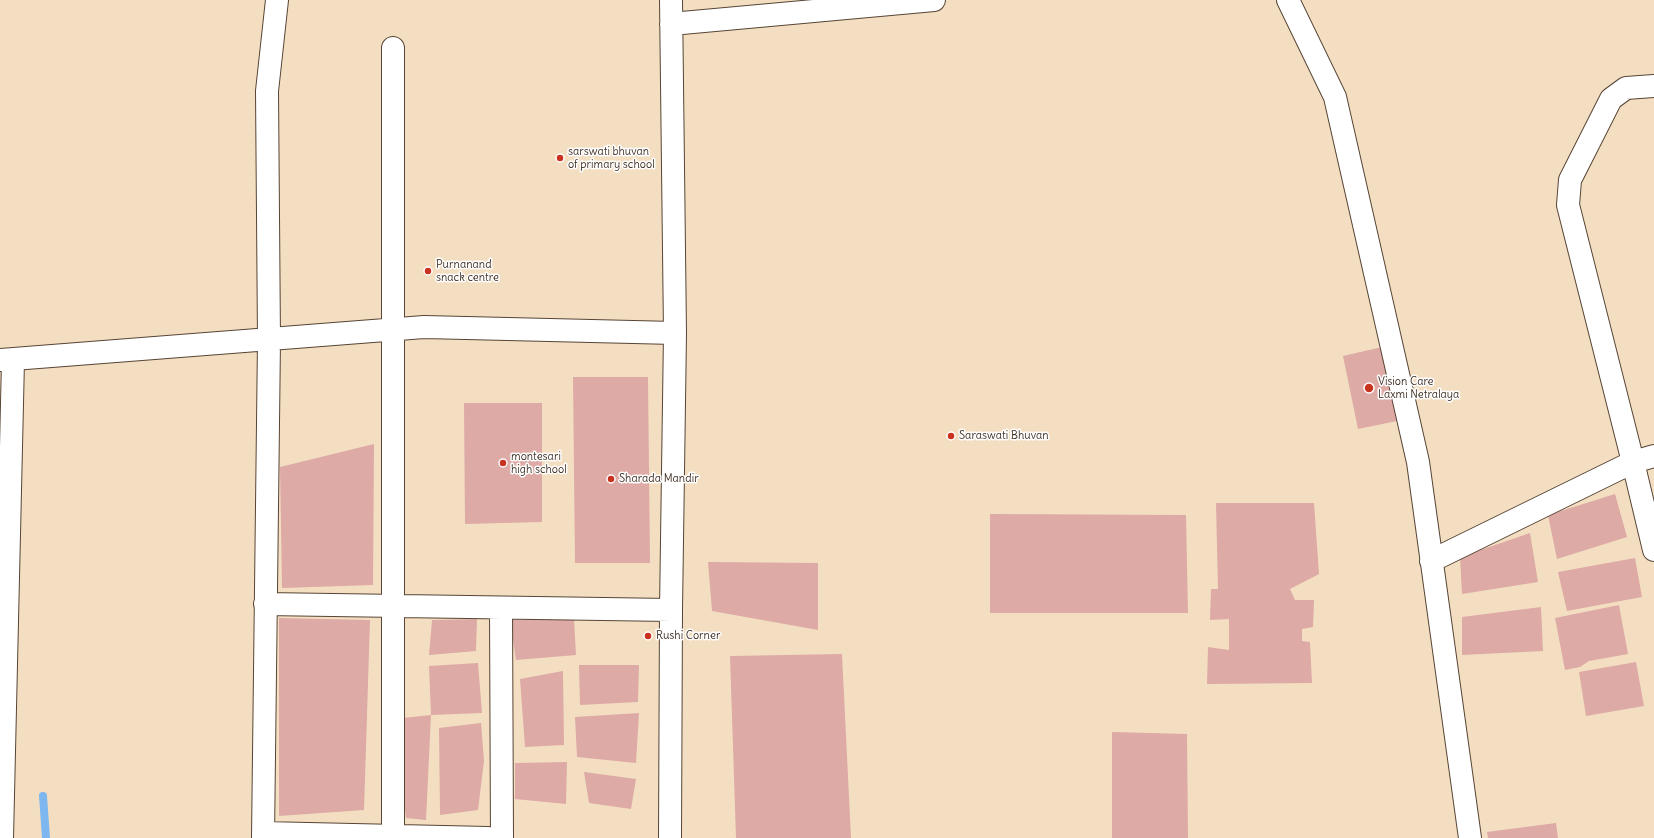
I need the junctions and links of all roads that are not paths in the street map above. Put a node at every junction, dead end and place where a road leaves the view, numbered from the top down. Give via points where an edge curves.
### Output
1 (277, 0) edge
2 (671, 0) edge
3 (934, 0) edge
4 (1288, 0) edge
5 (671, 24) junction
6 (393, 48) dead end
7 (1654, 86) edge
8 (394, 330) junction
9 (675, 333) junction
10 (269, 340) junction
11 (6, 360) edge
12 (1654, 456) edge
13 (1634, 462) junction
14 (1654, 550) edge
15 (1431, 561) junction
16 (266, 604) junction
17 (393, 607) junction
18 (501, 608) junction
19 (670, 610) junction
20 (263, 836) edge
21 (393, 837) edge
22 (2, 838) edge
23 (488, 838) edge
24 (502, 838) edge
25 (670, 838) edge
26 (1470, 838) edge

1 - 10 street via 267,91
2 - 5 street
3 - 5 street
4 - 15 street via 1335,97 1418,462
5 - 9 street
6 - 8 street
7 - 13 street via 1626,88 1611,99 1570,180 1568,205
8 - 9 street via 424,327
8 - 10 street
8 - 17 street
9 - 19 street
10 - 11 street
10 - 16 street
11 - 22 street
12 - 13 street
13 - 14 street
13 - 15 street
15 - 26 street
16 - 17 street
16 - 20 street
17 - 18 street
17 - 21 street
18 - 19 street
18 - 24 street
19 - 25 street
20 - 21 street
21 - 23 street

